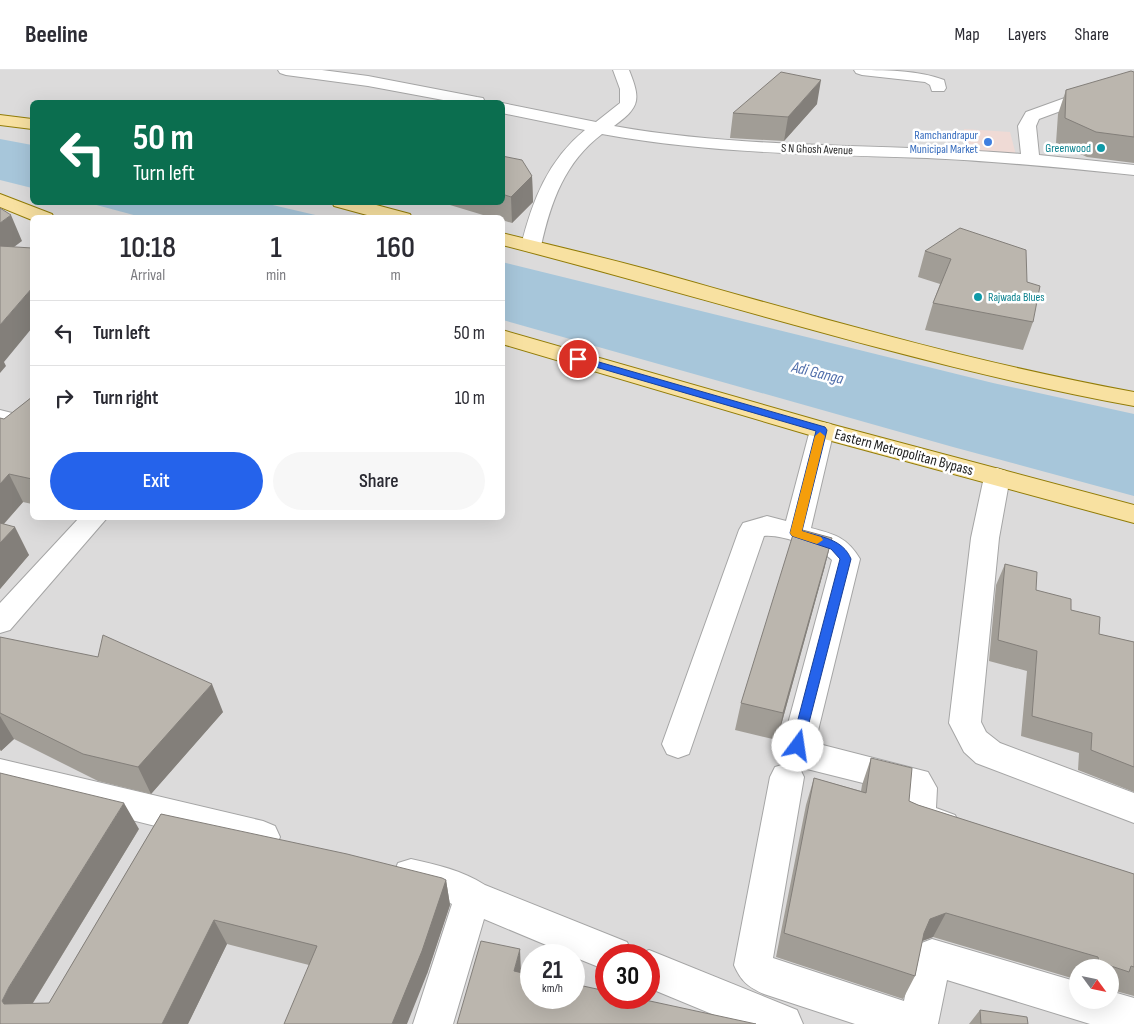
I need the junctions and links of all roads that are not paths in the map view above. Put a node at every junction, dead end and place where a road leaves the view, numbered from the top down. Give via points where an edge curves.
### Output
1 (286, 70) edge
2 (621, 70) edge
3 (862, 70) edge
4 (1134, 78) edge
5 (938, 88) dead end
6 (467, 100) edge
7 (505, 109) edge
8 (0, 120) edge
9 (30, 124) edge
10 (601, 129) junction
11 (1031, 159) junction
12 (1134, 170) edge
13 (0, 200) edge
14 (353, 205) edge
15 (38, 215) edge
16 (391, 215) edge
17 (505, 240) edge
18 (531, 246) junction
19 (505, 338) edge
20 (1134, 399) edge
21 (0, 418) edge
22 (30, 426) edge
23 (822, 430) junction
24 (997, 477) junction
25 (1134, 514) edge
26 (92, 520) edge
27 (796, 533) junction
28 (0, 622) edge
29 (678, 744) dead end
30 (0, 772) edge
31 (787, 777) dead end
32 (1134, 808) edge
33 (966, 833) edge
34 (293, 845) edge
35 (378, 867) edge
36 (472, 897) junction
37 (595, 947) edge
38 (660, 974) edge
39 (1134, 1018) edge
40 (433, 1024) edge
41 (782, 1024) edge

1 - 6 street via 368,80
2 - 10 street via 628,86 629,103
3 - 5 street via 928,78 938,83
4 - 11 street via 1032,116 1026,126
7 - 10 street, S N Ghosh Avenue
8 - 9 main road
10 - 11 street, S N Ghosh Avenue via 723,145
10 - 18 street via 575,150 554,177 539,210
11 - 12 street, S N Ghosh Avenue
13 - 15 main road
14 - 16 main road
17 - 18 main road
18 - 20 main road via 996,370
19 - 23 main road, Eastern Metropolitan Bypass
21 - 22 street
23 - 24 main road, Eastern Metropolitan Bypass
23 - 27 street
24 - 25 main road, Eastern Metropolitan Bypass
24 - 32 street via 985,538 965,723 975,742 988,753
26 - 28 street
27 - 29 street via 767,526 753,530
27 - 33 street via 836,546 846,559 798,746 800,754 916,782 920,788 919,818
30 - 34 street via 162,826
31 - 39 street via 753,964 764,975 908,1022 920,1020 932,957
35 - 36 street via 454,886
36 - 37 street
36 - 40 street
38 - 41 street

